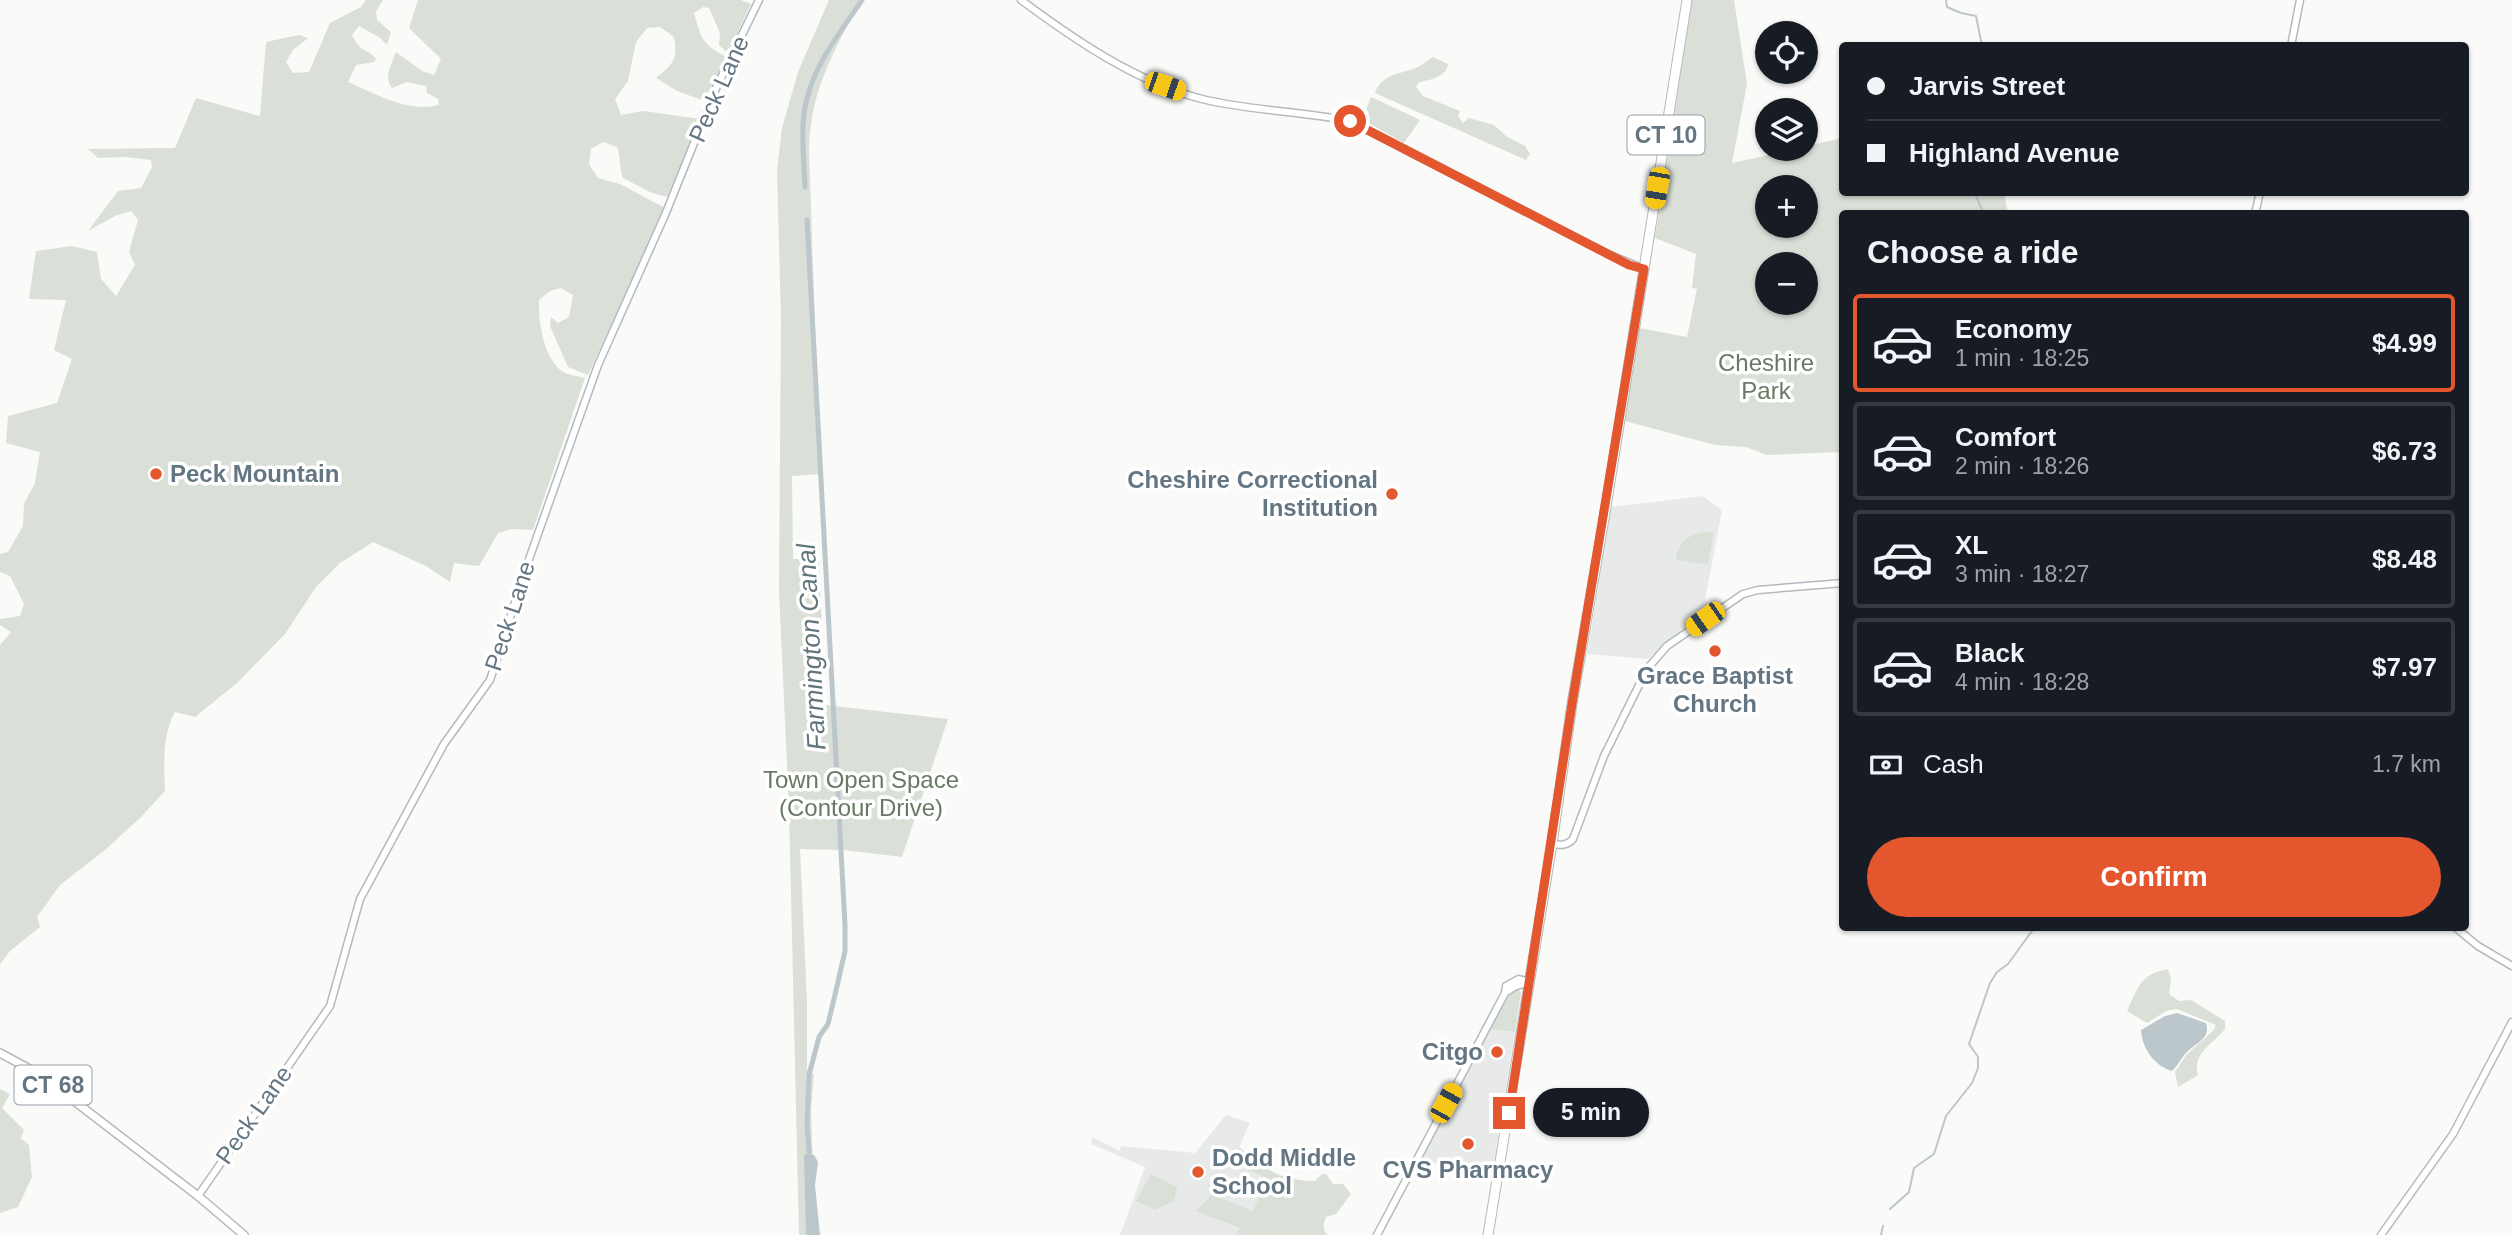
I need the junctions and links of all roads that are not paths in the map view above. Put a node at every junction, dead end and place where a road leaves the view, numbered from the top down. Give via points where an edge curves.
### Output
1 (759, 0) edge
2 (1021, 0) edge
3 (1687, 0) edge
4 (2300, 0) edge
5 (2292, 42) edge
6 (1644, 269) junction
7 (1839, 583) edge
8 (1552, 844) junction
9 (2460, 931) edge
10 (2512, 966) edge
11 (1529, 982) junction
12 (2512, 1022) edge
13 (0, 1053) edge
14 (198, 1196) junction
15 (244, 1235) edge
16 (1377, 1235) edge
17 (1488, 1235) edge
18 (2381, 1235) edge

1 - 14 street, Peck Lane via 717,86 598,365 489,680 443,744 360,899 330,1006
2 - 6 street via 1154,83 1255,110 1350,121
3 - 6 highway, CT 10
4 - 5 street
6 - 8 highway, CT 10
7 - 8 street via 1742,594 1661,653 1643,676 1604,756 1573,839
8 - 11 highway, CT 10
9 - 10 street
11 - 16 street via 1505,993
11 - 17 highway, CT 10
12 - 18 street via 2454,1134
13 - 14 main road, CT 68 via 39,1074
14 - 15 main road, CT 68

